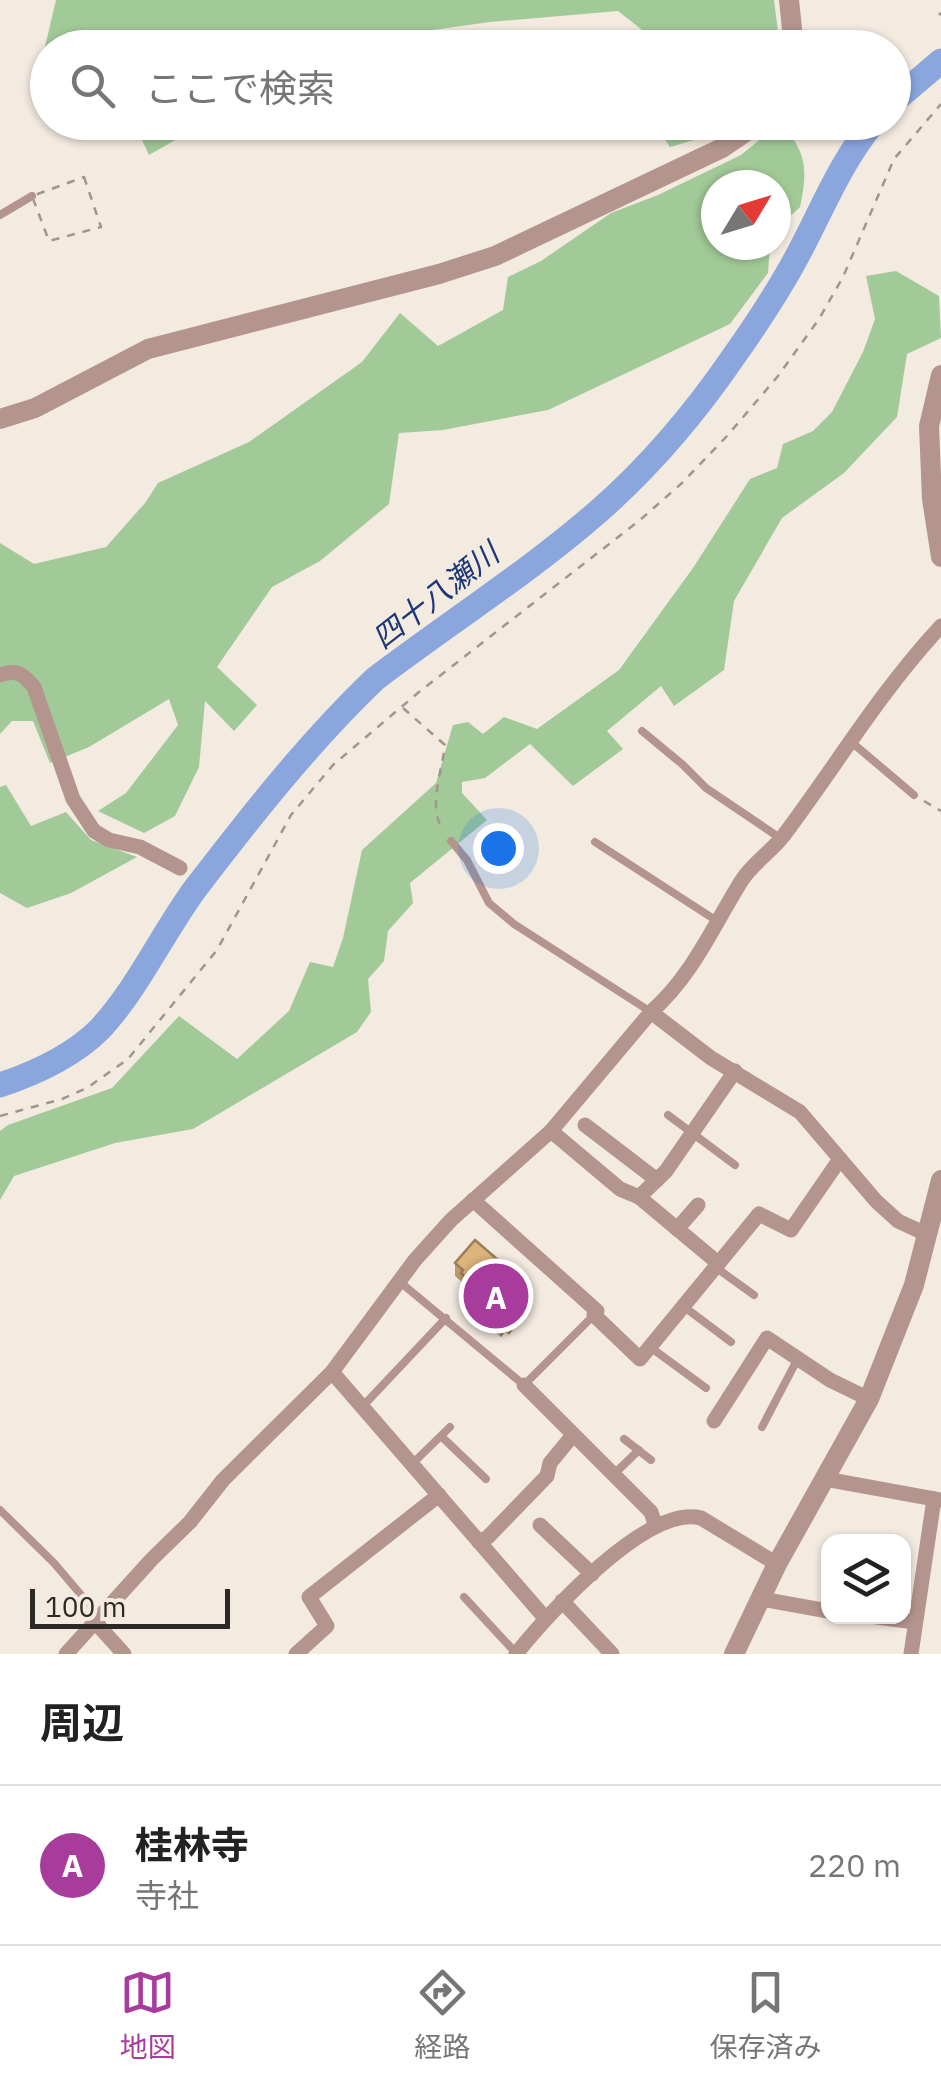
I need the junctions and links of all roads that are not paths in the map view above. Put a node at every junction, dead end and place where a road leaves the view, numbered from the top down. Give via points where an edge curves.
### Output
1 (789, 0) edge
2 (792, 30) edge
3 (734, 140) edge
4 (32, 196) road end
5 (0, 216) edge
6 (941, 375) edge
7 (0, 419) edge
8 (941, 557) edge
9 (941, 626) edge
10 (0, 675) edge
11 (642, 732) dead end
12 (849, 740) junction
13 (914, 796) road end
14 (782, 838) junction
15 (451, 841) road end
16 (595, 842) dead end
17 (180, 868) dead end
18 (719, 922) junction
19 (650, 1012) junction
20 (735, 1071) junction
21 (668, 1115) dead end
22 (585, 1125) dead end
23 (551, 1131) junction
24 (693, 1135) junction
25 (840, 1159) junction
26 (735, 1165) dead end
27 (657, 1180) junction
28 (941, 1180) edge
29 (639, 1197) junction
30 (473, 1200) junction
31 (698, 1204) dead end
32 (677, 1229) junction
33 (926, 1234) junction
34 (718, 1263) junction
35 (400, 1282) junction
36 (754, 1295) dead end
37 (683, 1306) junction
38 (594, 1315) junction
39 (446, 1318) junction
40 (731, 1342) dead end
41 (650, 1347) junction
42 (798, 1358) junction
43 (332, 1372) junction
44 (524, 1385) junction
45 (706, 1388) dead end
46 (869, 1399) junction
47 (362, 1406) junction
48 (714, 1421) dead end
49 (762, 1427) dead end
50 (450, 1428) dead end
51 (573, 1436) junction
52 (442, 1437) junction
53 (624, 1439) dead end
54 (638, 1450) junction
55 (651, 1460) dead end
56 (412, 1464) junction
57 (613, 1476) junction
58 (486, 1478) dead end
59 (825, 1480) junction
60 (439, 1495) junction
61 (938, 1500) edge
62 (0, 1510) edge
63 (656, 1524) junction
64 (551, 1530) dead end
65 (479, 1542) junction
66 (777, 1564) junction
67 (592, 1574) junction
68 (464, 1597) dead end
69 (762, 1599) junction
70 (562, 1601) junction
71 (821, 1610) edge
72 (545, 1618) junction
73 (98, 1620) junction
74 (911, 1621) edge
75 (915, 1622) junction
76 (66, 1654) edge
77 (124, 1654) edge
78 (296, 1654) edge
79 (516, 1654) edge
80 (612, 1654) edge
81 (734, 1654) edge
82 (911, 1654) edge

1 - 2 street
3 - 7 street via 495,256 148,349 35,408
4 - 5 lane
6 - 8 street via 929,426
9 - 12 street
10 - 17 street via 13,670 34,688 74,799 94,831
11 - 14 lane via 706,788
12 - 13 lane
12 - 14 street
14 - 18 street via 744,876
15 - 19 lane via 489,902 514,924
16 - 18 lane
18 - 19 street
19 - 20 street
19 - 23 street
20 - 24 street
20 - 25 street via 800,1112
21 - 24 lane
22 - 27 street
23 - 29 street
23 - 30 street
24 - 26 lane
24 - 27 street
25 - 33 street via 898,1221
25 - 34 street via 791,1230 759,1214
27 - 29 street
28 - 33 street
29 - 32 street
30 - 35 street
30 - 38 street
31 - 32 street
32 - 34 street
33 - 46 street
34 - 36 lane
34 - 37 street
35 - 39 lane
35 - 43 street
37 - 40 lane
37 - 41 street
38 - 41 street via 640,1359
38 - 44 lane
39 - 44 lane
39 - 47 lane
41 - 45 lane
42 - 46 street
42 - 48 street via 767,1338
42 - 49 lane
43 - 47 street
43 - 73 street via 223,1480
44 - 51 street
46 - 59 street
47 - 56 street
50 - 52 lane
51 - 57 street
51 - 65 street via 547,1476
52 - 56 lane
52 - 58 lane
53 - 54 lane
54 - 55 lane
54 - 57 lane
56 - 60 street
57 - 63 street
59 - 61 street
59 - 66 street
60 - 65 street
60 - 78 street via 303,1602 328,1626
61 - 75 street
62 - 73 lane via 54,1562
63 - 66 street via 688,1514
63 - 67 street
64 - 67 street
65 - 72 street
66 - 69 street
67 - 70 street
68 - 79 lane
69 - 71 street
69 - 81 street
70 - 72 street
70 - 80 street
72 - 79 street
73 - 76 street
73 - 77 street
74 - 75 street
75 - 82 street

